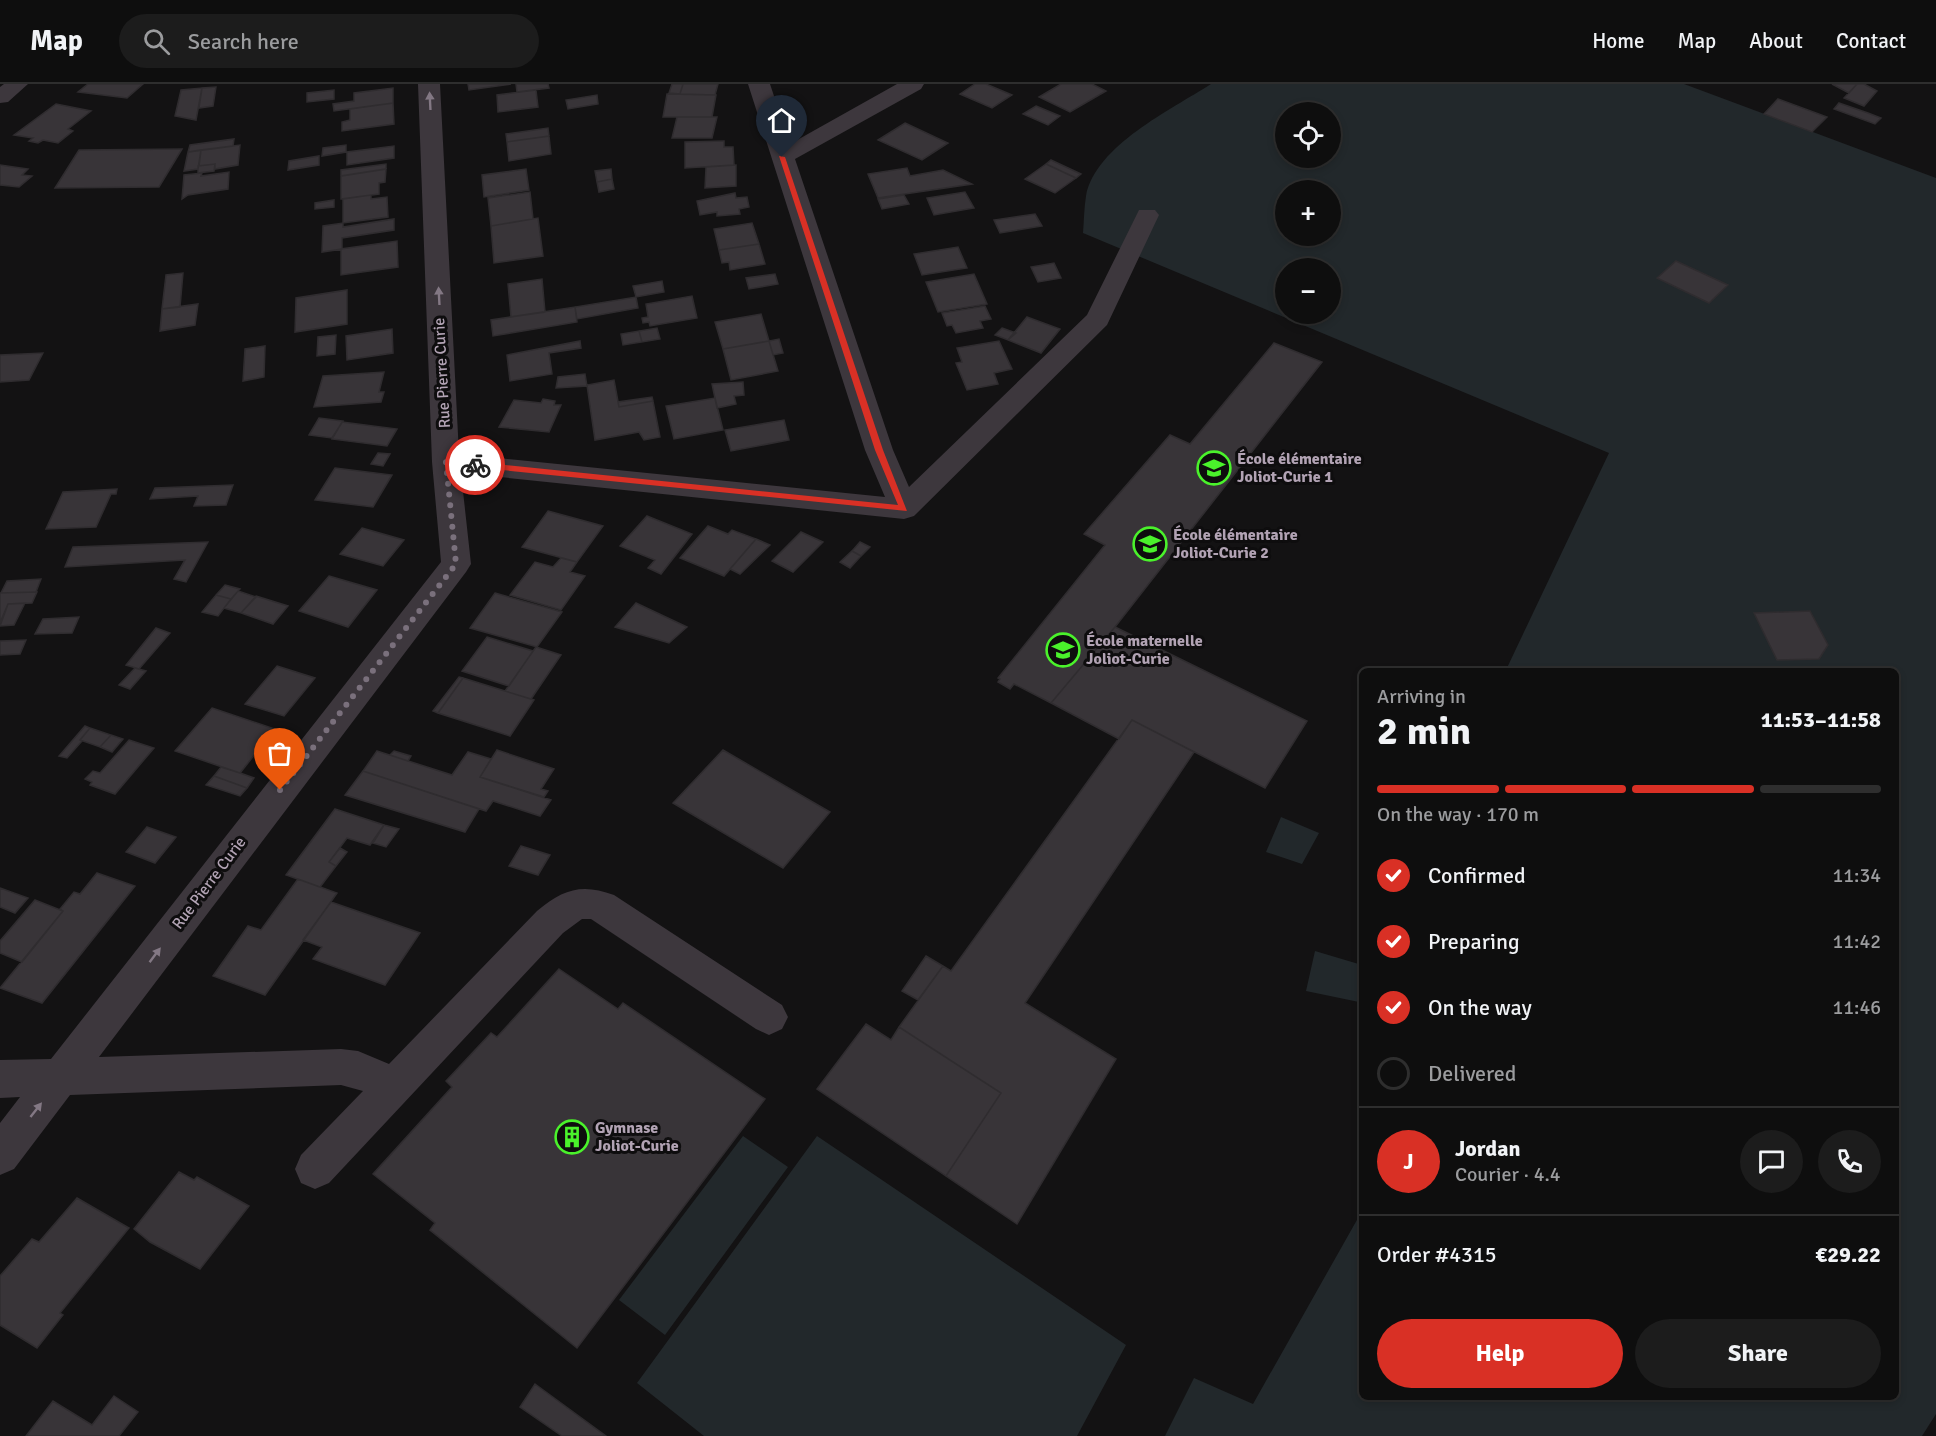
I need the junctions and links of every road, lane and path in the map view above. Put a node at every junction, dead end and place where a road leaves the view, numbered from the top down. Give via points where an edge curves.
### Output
1 (17, 84) edge
2 (429, 84) edge
3 (759, 84) edge
4 (913, 84) edge
5 (0, 98) edge
6 (782, 157) junction
7 (1147, 215) dead end
8 (446, 462) junction
9 (904, 509) junction
10 (769, 1017) dead end
11 (63, 1076) junction
12 (0, 1080) edge
13 (394, 1085) junction
14 (0, 1155) edge
15 (315, 1168) dead end

1 - 5 street
8 -> 2 street, Rue Pierre Curie
3 - 6 street
4 - 6 street
6 - 9 street via 879,450
7 - 9 street via 1098,319
8 - 9 street
11 -> 8 street, Rue Pierre Curie via 456,564
10 - 13 street via 601,906 584,902 564,910 550,922
11 - 12 street
11 - 13 street via 341,1067
14 -> 11 street, Rue Pierre Curie
13 - 15 street

